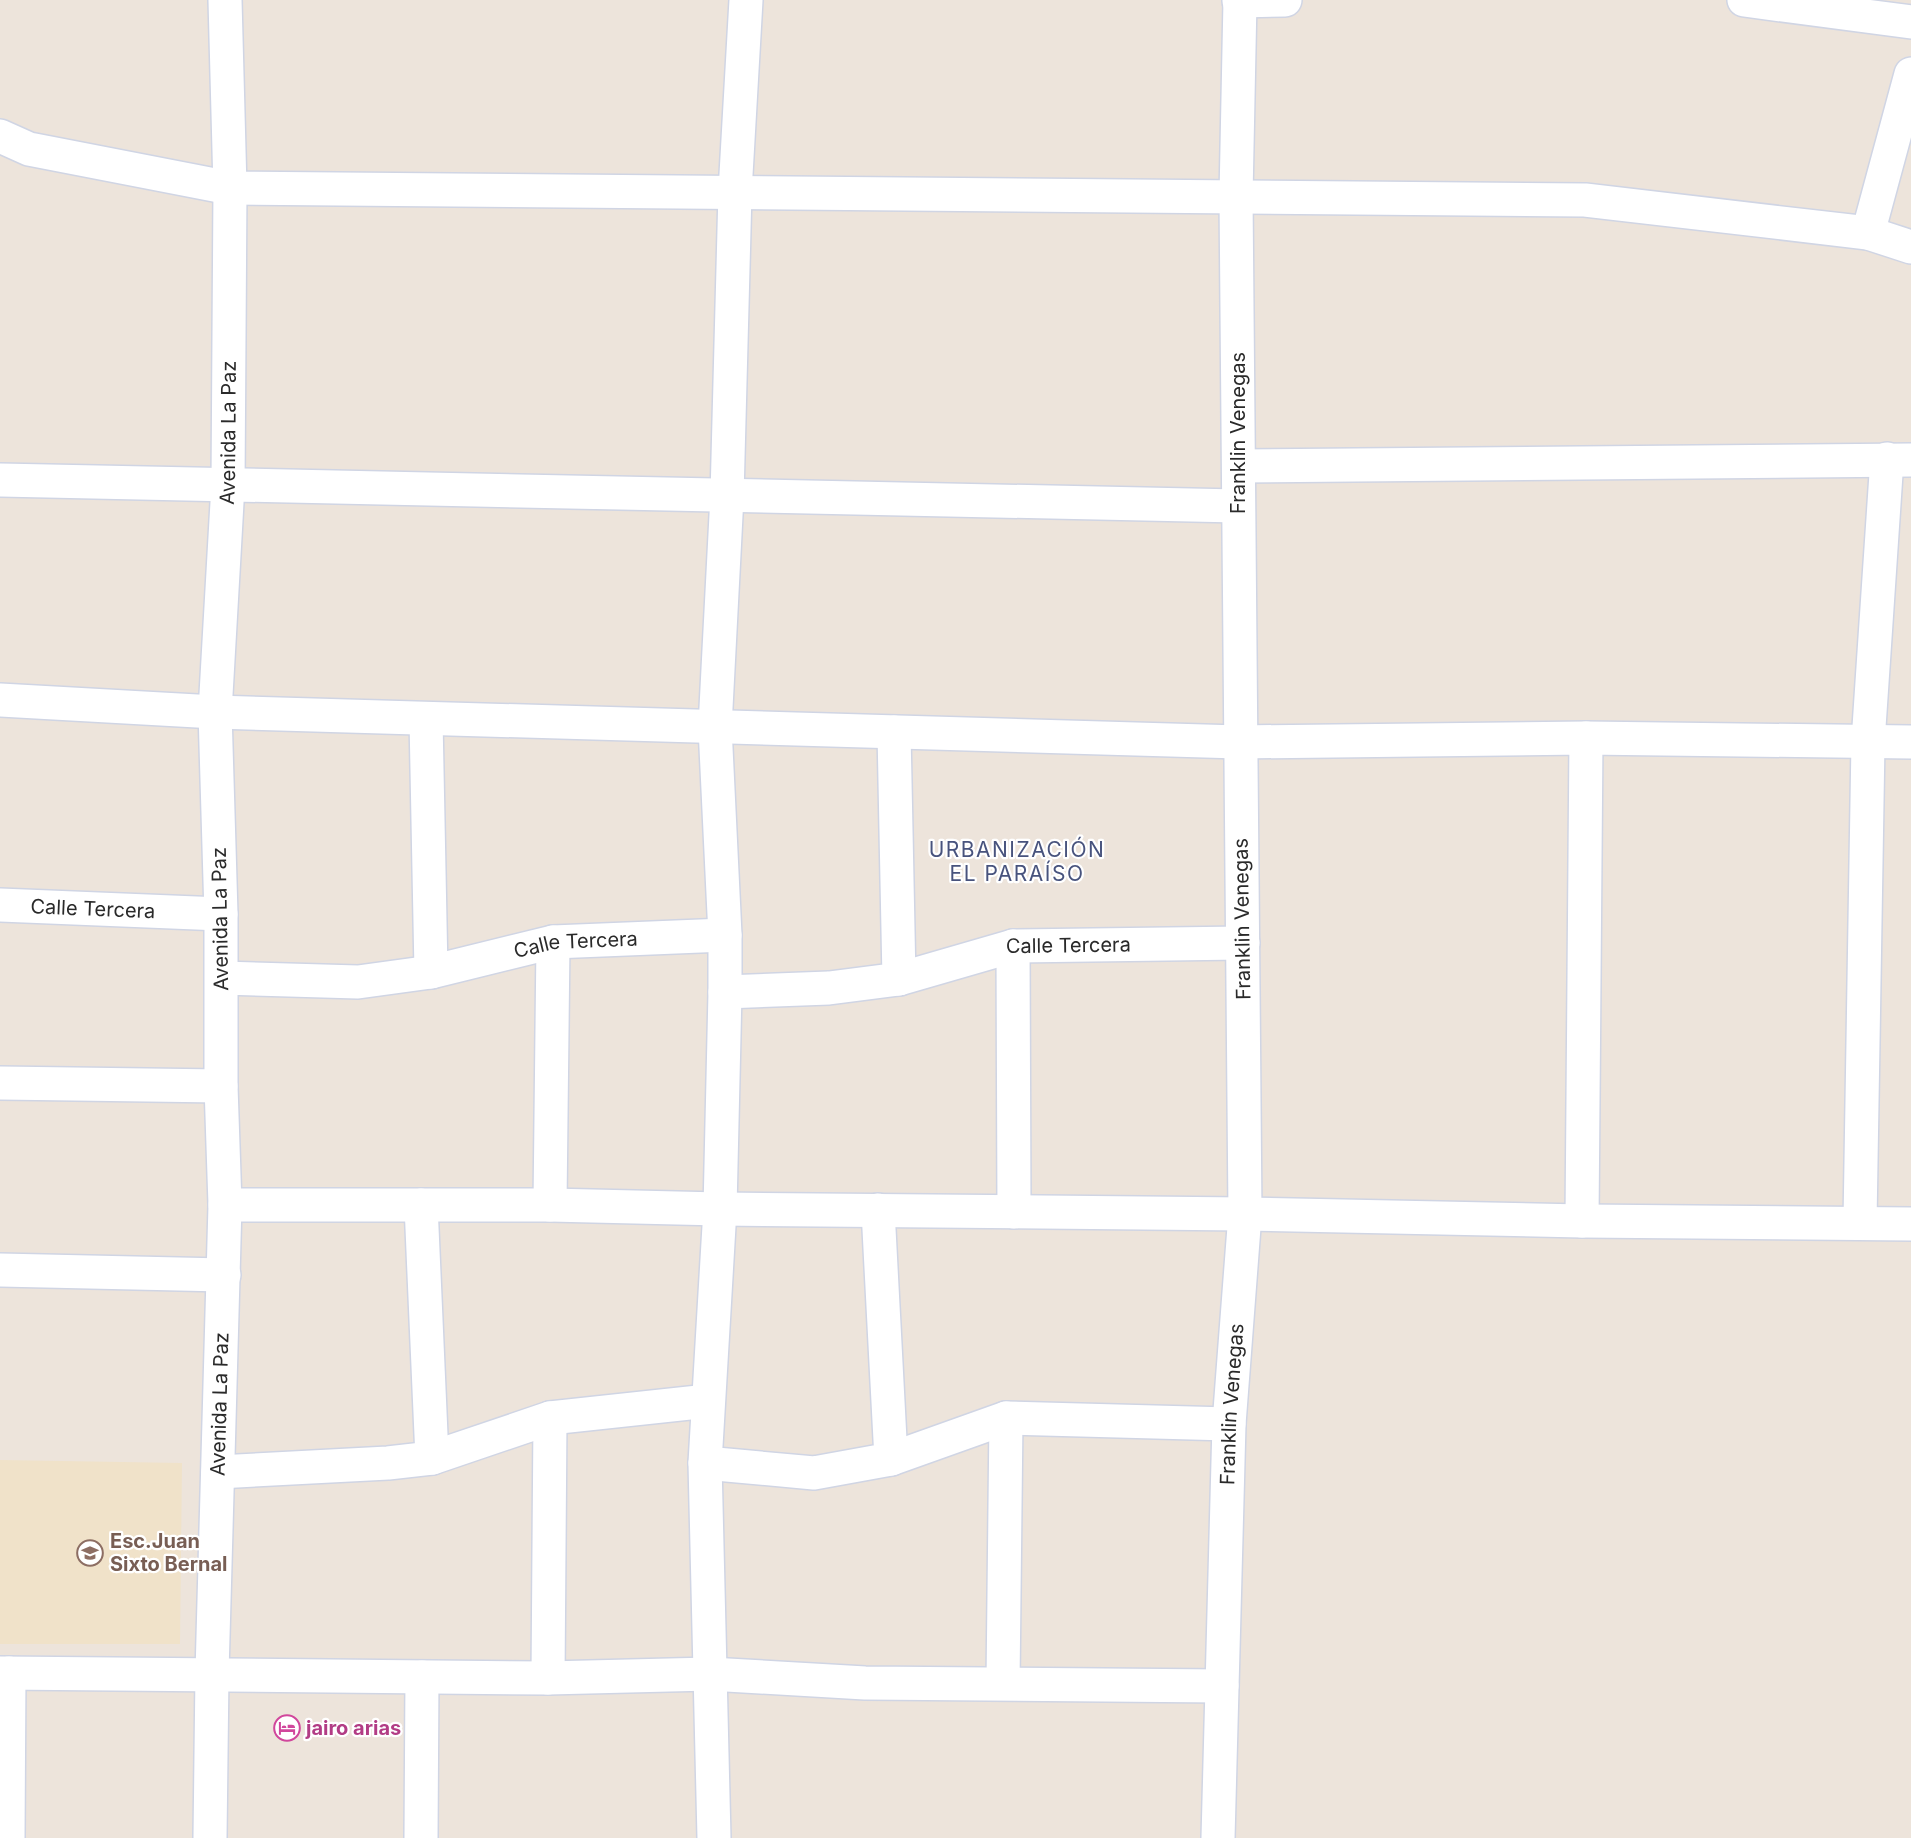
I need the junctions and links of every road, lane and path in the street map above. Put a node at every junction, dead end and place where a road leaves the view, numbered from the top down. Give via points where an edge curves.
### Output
1 (225, 0) edge
2 (746, 0) edge
3 (1285, 0) edge
4 (1744, 0) edge
5 (1239, 1) edge
6 (1911, 22) edge
7 (1911, 74) edge
8 (0, 136) edge
9 (230, 188) junction
10 (735, 192) junction
11 (1236, 196) junction
12 (1868, 233) junction
13 (1911, 247) edge
14 (1899, 459) edge
15 (1239, 466) junction
16 (0, 480) edge
17 (228, 485) junction
18 (727, 496) junction
19 (1238, 506) junction
20 (0, 700) edge
21 (215, 712) junction
22 (426, 719) junction
23 (715, 727) junction
24 (894, 732) junction
25 (1586, 738) junction
26 (1239, 742) junction
27 (1868, 742) junction
28 (1911, 742) edge
29 (0, 905) edge
30 (221, 914) junction
31 (725, 934) junction
32 (553, 942) junction
33 (1243, 943) junction
34 (1013, 946) junction
35 (431, 972) junction
36 (222, 978) junction
37 (899, 979) junction
38 (725, 992) junction
39 (0, 1083) edge
40 (221, 1086) junction
41 (225, 1205) junction
42 (421, 1205) junction
43 (550, 1205) junction
44 (720, 1209) junction
45 (878, 1210) junction
46 (1014, 1212) junction
47 (1245, 1214) junction
48 (1581, 1221) junction
49 (1860, 1222) junction
50 (1911, 1224) edge
51 (0, 1270) edge
52 (224, 1275) junction
53 (708, 1401) junction
54 (550, 1418) junction
55 (1006, 1418) junction
56 (1229, 1424) junction
57 (432, 1458) junction
58 (891, 1459) junction
59 (705, 1463) junction
60 (218, 1472) junction
61 (4, 1673) edge
62 (212, 1673) junction
63 (710, 1674) junction
64 (422, 1677) junction
65 (548, 1678) junction
66 (1003, 1683) junction
67 (1222, 1686) junction
68 (8, 1838) edge
69 (210, 1838) edge
70 (421, 1838) edge
71 (714, 1838) edge
72 (1218, 1838) edge

1 - 9 street, Avenida La Paz
2 - 10 street
3 - 5 street
4 - 6 street
5 - 11 street, Franklin Venegas
7 - 12 street
8 - 9 street via 28,149
9 - 10 street
9 - 17 street, Avenida La Paz
10 - 11 street
10 - 18 street
11 - 12 street via 1585,200
11 - 15 street, Franklin Venegas
12 - 13 street
14 - 15 street
14 - 27 street
15 - 19 street, Franklin Venegas
16 - 17 street
17 - 18 street
17 - 21 street, Avenida La Paz
18 - 19 street
18 - 23 street
19 - 26 street, Franklin Venegas
20 - 21 street
21 - 22 street
21 - 30 street, Avenida La Paz
22 - 23 street
22 - 35 street
23 - 24 street
23 - 31 street
24 - 26 street
24 - 37 street
25 - 26 street
25 - 27 street
25 - 48 street
26 - 33 street, Franklin Venegas
27 - 28 street
27 - 49 street
29 - 30 street, Calle Tercera
30 - 36 street, Avenida La Paz
31 - 32 street, Calle Tercera
31 - 38 street
32 - 35 street, Calle Tercera
32 - 43 street
33 - 34 street, Calle Tercera
33 - 47 street, Franklin Venegas
34 - 37 street, Calle Tercera
34 - 46 street
35 - 36 street, Calle Tercera via 357,982
36 - 40 street, Avenida La Paz
37 - 38 street, Calle Tercera via 829,988
38 - 44 street
39 - 40 street
40 - 41 street, Avenida La Paz
41 - 42 street
41 - 52 street, Avenida La Paz
42 - 43 street
42 - 57 street
43 - 44 street
44 - 45 street
44 - 53 street
45 - 46 street
45 - 58 street
46 - 47 street
47 - 48 street
47 - 56 street, Franklin Venegas
48 - 49 street
49 - 50 street
51 - 52 street
52 - 60 street, Avenida La Paz
53 - 54 street
53 - 59 street
54 - 57 street
54 - 65 street
55 - 56 street
55 - 58 street
55 - 66 street
56 - 67 street, Franklin Venegas
57 - 60 street
58 - 59 street via 814,1473
59 - 63 street
60 - 62 street, Avenida La Paz
61 - 62 street
61 - 68 street
62 - 64 street
62 - 69 street, Avenida La Paz
63 - 65 street
63 - 66 street via 865,1683
63 - 71 street
64 - 65 street
64 - 70 street
66 - 67 street
67 - 72 street, Franklin Venegas

